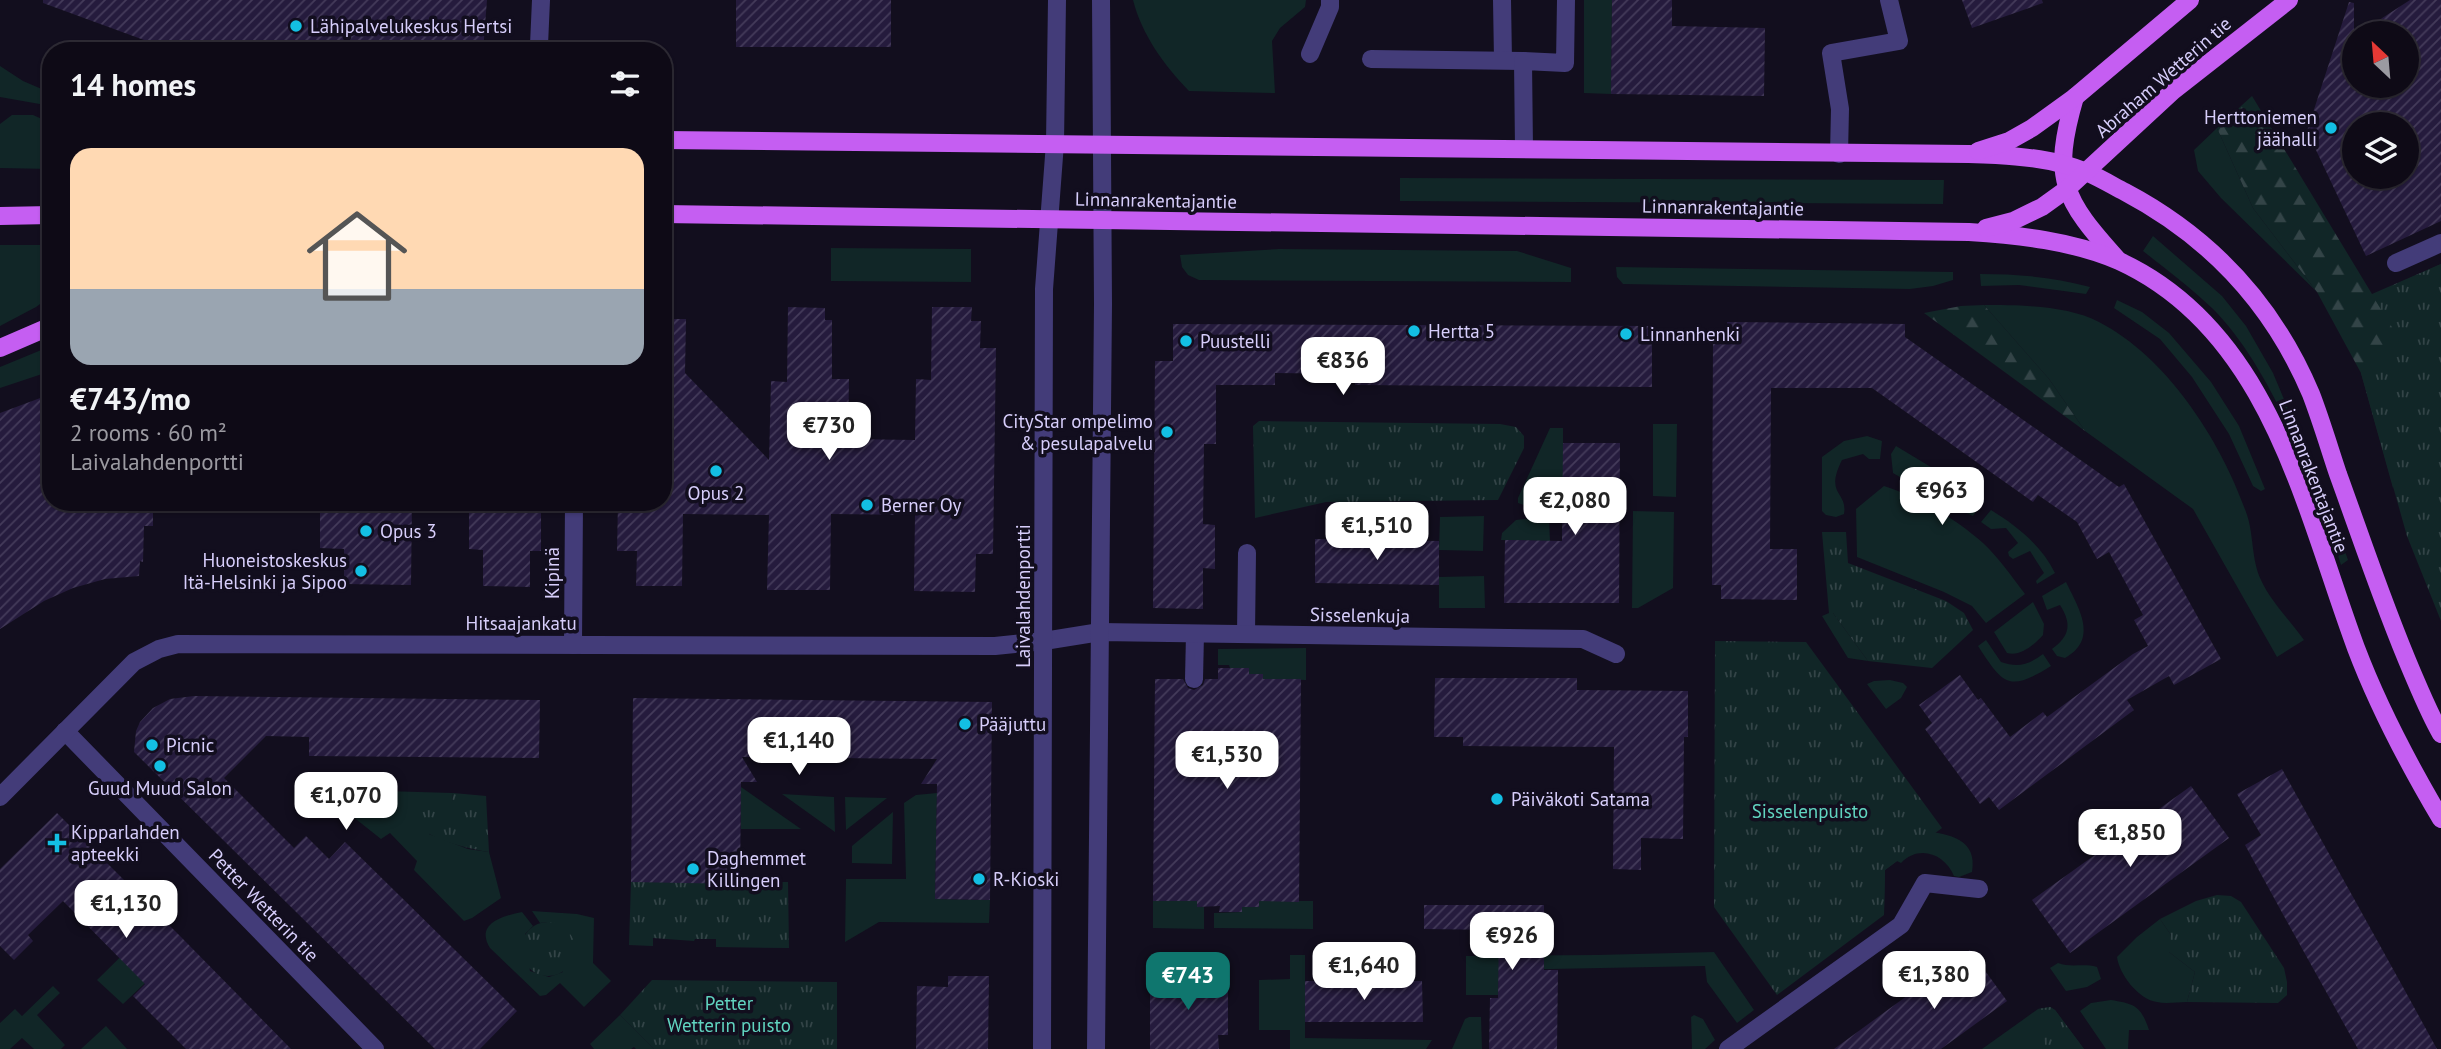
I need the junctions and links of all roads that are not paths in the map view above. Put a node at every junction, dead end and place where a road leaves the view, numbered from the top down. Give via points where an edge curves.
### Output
1 (541, 0) edge
2 (1057, 0) edge
3 (1101, 0) edge
4 (1330, 0) edge
5 (1502, 0) edge
6 (1566, 0) edge
7 (1889, 0) edge
8 (2289, 0) edge
9 (2185, 2) edge
10 (538, 42) edge
11 (1310, 54) dead end
12 (1371, 59) dead end
13 (1503, 60) junction
14 (1523, 61) junction
15 (2076, 97) junction
16 (672, 141) edge
17 (1055, 143) junction
18 (1102, 144) junction
19 (1524, 149) junction
20 (1839, 154) junction
21 (1968, 154) junction
22 (2062, 163) junction
23 (2086, 171) junction
24 (2067, 189) junction
25 (672, 214) edge
26 (42, 215) edge
27 (0, 216) edge
28 (1048, 219) junction
29 (1102, 220) junction
30 (1969, 232) junction
31 (2441, 243) edge
32 (2119, 261) junction
33 (2396, 263) dead end
34 (42, 330) edge
35 (0, 348) edge
36 (574, 511) edge
37 (1247, 553) dead end
38 (1100, 632) junction
39 (1195, 634) junction
40 (1246, 634) junction
41 (1044, 641) junction
42 (573, 645) junction
43 (1616, 654) dead end
44 (1194, 679) dead end
45 (65, 731) junction
46 (2441, 734) edge
47 (0, 797) edge
48 (2441, 819) edge
49 (1979, 889) dead end
50 (374, 1049) edge
51 (1042, 1049) edge
52 (1096, 1049) edge
53 (1728, 1049) edge

1 - 10 street
2 - 17 street, Laivalahdenportti
3 - 18 street
4 - 11 street
5 - 13 street
6 - 14 street via 1565,63
7 - 20 street via 1899,41 1831,53 1840,109
8 - 23 main road, Abraham Wetterin tie via 2173,91
9 - 15 main road
12 - 13 street
13 - 14 street
14 - 19 street
15 - 21 main road via 2009,141
15 - 22 main road, Abraham Wetterin tie
16 - 17 main road, Linnanrakentajantie
17 - 18 main road, Linnanrakentajantie
17 - 28 street, Laivalahdenportti
18 - 19 main road, Linnanrakentajantie
18 - 29 street
19 - 20 main road, Linnanrakentajantie
20 - 21 main road, Linnanrakentajantie
21 - 22 main road, Linnanrakentajantie
22 - 23 main road, Linnanrakentajantie
22 - 24 main road, Abraham Wetterin tie
23 - 24 main road, Abraham Wetterin tie
23 - 46 main road, Linnanrakentajantie via 2154,208 2198,240 2227,265 2271,321 2310,393 2400,644
24 - 30 main road, Abraham Wetterin tie via 2013,221
24 - 32 main road, Abraham Wetterin tie via 2080,217
25 - 28 main road, Linnanrakentajantie
26 - 27 main road
28 - 29 main road, Linnanrakentajantie
28 - 41 street, Laivalahdenportti
29 - 30 main road, Linnanrakentajantie
29 - 38 street
30 - 32 main road, Linnanrakentajantie via 2023,236
31 - 33 street
32 - 48 main road, Linnanrakentajantie via 2165,289 2206,323 2260,396 2281,441 2358,652
34 - 35 main road
36 - 42 street, Kipinä
37 - 40 street
38 - 39 street, Sisselenkuja
38 - 41 street, Hitsaajankatu
38 - 52 street
39 - 40 street, Sisselenkuja
39 - 44 street
40 - 43 street, Sisselenkuja via 1583,639
41 - 42 street, Hitsaajankatu via 995,646
41 - 51 street, Laivalahdenportti
42 - 45 street, Hitsaajankatu via 178,645 134,663
45 - 47 street, Hitsaajankatu
45 - 50 street, Petter Wetterin tie
49 - 53 street via 1925,883 1901,925

